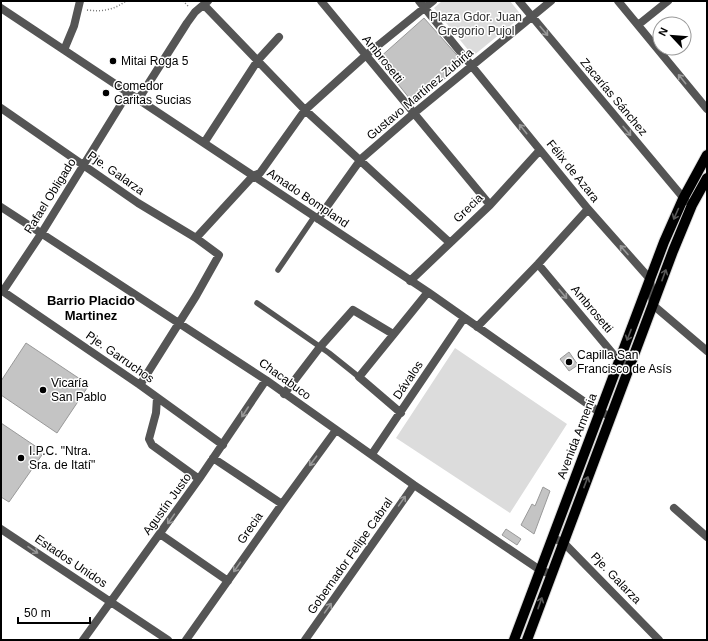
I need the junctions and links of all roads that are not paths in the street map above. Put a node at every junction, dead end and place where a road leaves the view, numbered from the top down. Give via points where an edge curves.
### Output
1 (321, 1) edge
2 (419, 1) edge
3 (433, 1) edge
4 (519, 1) edge
5 (551, 1) edge
6 (618, 1) edge
7 (668, 1) edge
8 (206, 3) edge
9 (79, 5) edge
10 (1, 8) edge
11 (425, 8) junction
12 (532, 16) junction
13 (638, 25) junction
14 (279, 37) dead end
15 (64, 50) junction
16 (366, 56) junction
17 (258, 60) junction
18 (473, 66) junction
19 (128, 93) junction
20 (138, 100) junction
21 (1, 108) edge
22 (707, 109) edge
23 (305, 110) junction
24 (413, 114) junction
25 (204, 143) junction
26 (540, 150) junction
27 (707, 154) edge
28 (361, 159) junction
29 (84, 165) junction
30 (253, 176) junction
31 (707, 178) edge
32 (683, 199) junction
33 (490, 205) junction
34 (692, 205) junction
35 (1, 207) edge
36 (588, 209) junction
37 (316, 218) junction
38 (41, 234) junction
39 (196, 238) junction
40 (450, 242) junction
41 (538, 264) junction
42 (278, 270) dead end
43 (650, 280) junction
44 (410, 281) junction
45 (2, 291) edge
46 (428, 292) junction
47 (257, 303) dead end
48 (653, 305) junction
49 (464, 318) junction
50 (179, 322) junction
51 (477, 327) junction
52 (393, 334) junction
53 (320, 347) junction
54 (707, 351) edge
55 (619, 361) junction
56 (631, 365) junction
57 (359, 377) junction
58 (266, 380) junction
59 (140, 385) junction
60 (284, 394) junction
61 (157, 398) junction
62 (599, 412) junction
63 (400, 413) junction
64 (611, 416) junction
65 (336, 430) junction
66 (223, 445) junction
67 (372, 454) junction
68 (213, 458) junction
69 (199, 480) junction
70 (414, 485) junction
71 (282, 504) junction
72 (674, 508) dead end
73 (1, 529) edge
74 (160, 534) junction
75 (707, 537) edge
76 (552, 538) junction
77 (563, 542) junction
78 (540, 570) junction
79 (551, 574) junction
80 (228, 581) junction
81 (110, 602) junction
82 (83, 640) edge
83 (168, 640) edge
84 (186, 640) edge
85 (306, 640) edge
86 (514, 640) edge
87 (527, 640) edge
88 (659, 640) edge

1 - 16 street, Ambrosetti
2 - 11 street, Félix de Azara
3 - 11 street
4 - 12 street, Zacarías Sánchez
5 - 12 street, Gustavo Martínez Zubiria
6 - 13 street
7 - 13 street
8 - 17 street
8 - 20 street via 187,23
9 - 15 street
10 - 15 street, Amado Bompland
11 - 16 street
11 - 18 street, Félix de Azara
12 - 18 street, Gustavo Martínez Zubiria
12 -> 32 street, Zacarías Sánchez
22 -> 13 street
14 - 17 street
15 - 19 street, Amado Bompland
16 - 23 street
16 - 24 street, Ambrosetti
17 - 23 street
17 - 25 street
18 - 24 street, Gustavo Martínez Zubiria
26 -> 18 street, Félix de Azara
19 - 20 street, Amado Bompland
19 - 29 street, Rafael Obligado
20 - 25 street, Amado Bompland
21 - 29 street, Pje. Galarza
23 - 28 street
23 - 30 street via 260,173
24 - 28 street, Gustavo Martínez Zubiria
24 - 33 street, Ambrosetti
25 - 30 street, Amado Bompland
26 - 33 street, Grecia
26 - 36 street, Félix de Azara
27 - 32 main road, Avenida Armenia
28 - 37 street, Gustavo Martínez Zubiria
28 - 40 street
29 - 38 street, Rafael Obligado
29 - 39 street, Pje. Galarza via 138,203
30 - 37 street, Amado Bompland
30 - 39 street
31 - 34 main road, Avenida Armenia
32 - 34 street, Zacarías Sánchez
32 -> 43 main road, Avenida Armenia
33 - 40 street, Grecia
48 -> 34 main road, Avenida Armenia
35 - 38 street, Chacabuco
36 - 41 street
43 -> 36 street, Félix de Azara
37 - 42 lane
37 - 44 street, Amado Bompland
38 - 45 street, Rafael Obligado
38 - 50 street, Chacabuco
39 - 50 street, Pje. Galarza via 219,255
40 - 44 street, Grecia
41 - 51 street
41 -> 55 street, Ambrosetti
43 - 48 street
43 -> 55 main road, Avenida Armenia
44 - 46 street, Amado Bompland
45 - 59 street, Pje. Garruchos
46 - 49 street, Amado Bompland
46 - 52 street
47 - 53 lane
48 - 54 street
48 - 56 main road, Avenida Armenia
49 - 51 street, Amado Bompland
49 - 63 street, Dávalos
50 - 58 street, Chacabuco
50 - 59 street
51 - 62 street, Amado Bompland
52 - 53 street via 353,310
52 - 57 street
53 - 57 lane
53 - 60 street
55 - 56 street
55 - 62 main road, Avenida Armenia
56 - 64 main road, Avenida Armenia
57 - 63 street
58 - 60 street, Chacabuco
58 -> 66 street, Agustín Justo
59 - 61 street, Pje. Garruchos
60 - 65 street, Chacabuco
61 - 66 street, Pje. Garruchos
61 - 69 street via 149,439 152,445
62 - 64 street, Amado Bompland
62 - 76 main road, Avenida Armenia
63 - 67 street, Dávalos
77 -> 64 main road, Avenida Armenia
65 - 67 street, Chacabuco
65 -> 71 street, Grecia
66 - 68 street, Agustín Justo
67 - 70 street, Chacabuco
68 - 69 street, Agustín Justo
68 - 71 street
69 -> 74 street, Agustín Justo
70 - 78 street, Chacabuco
85 -> 70 street, Gobernador Felipe Cabral
71 -> 80 street, Grecia
72 - 75 street
73 -> 81 street, Estados Unidos
74 - 80 street
74 - 81 street, Agustín Justo
76 - 77 street, Pje. Galarza
76 - 78 main road, Avenida Armenia
77 - 79 main road, Avenida Armenia
77 - 88 street, Pje. Galarza
78 - 79 street, Chacabuco
78 - 86 main road, Avenida Armenia
87 -> 79 main road, Avenida Armenia
80 - 84 street, Grecia
81 - 82 street, Agustín Justo
81 - 83 street, Estados Unidos

